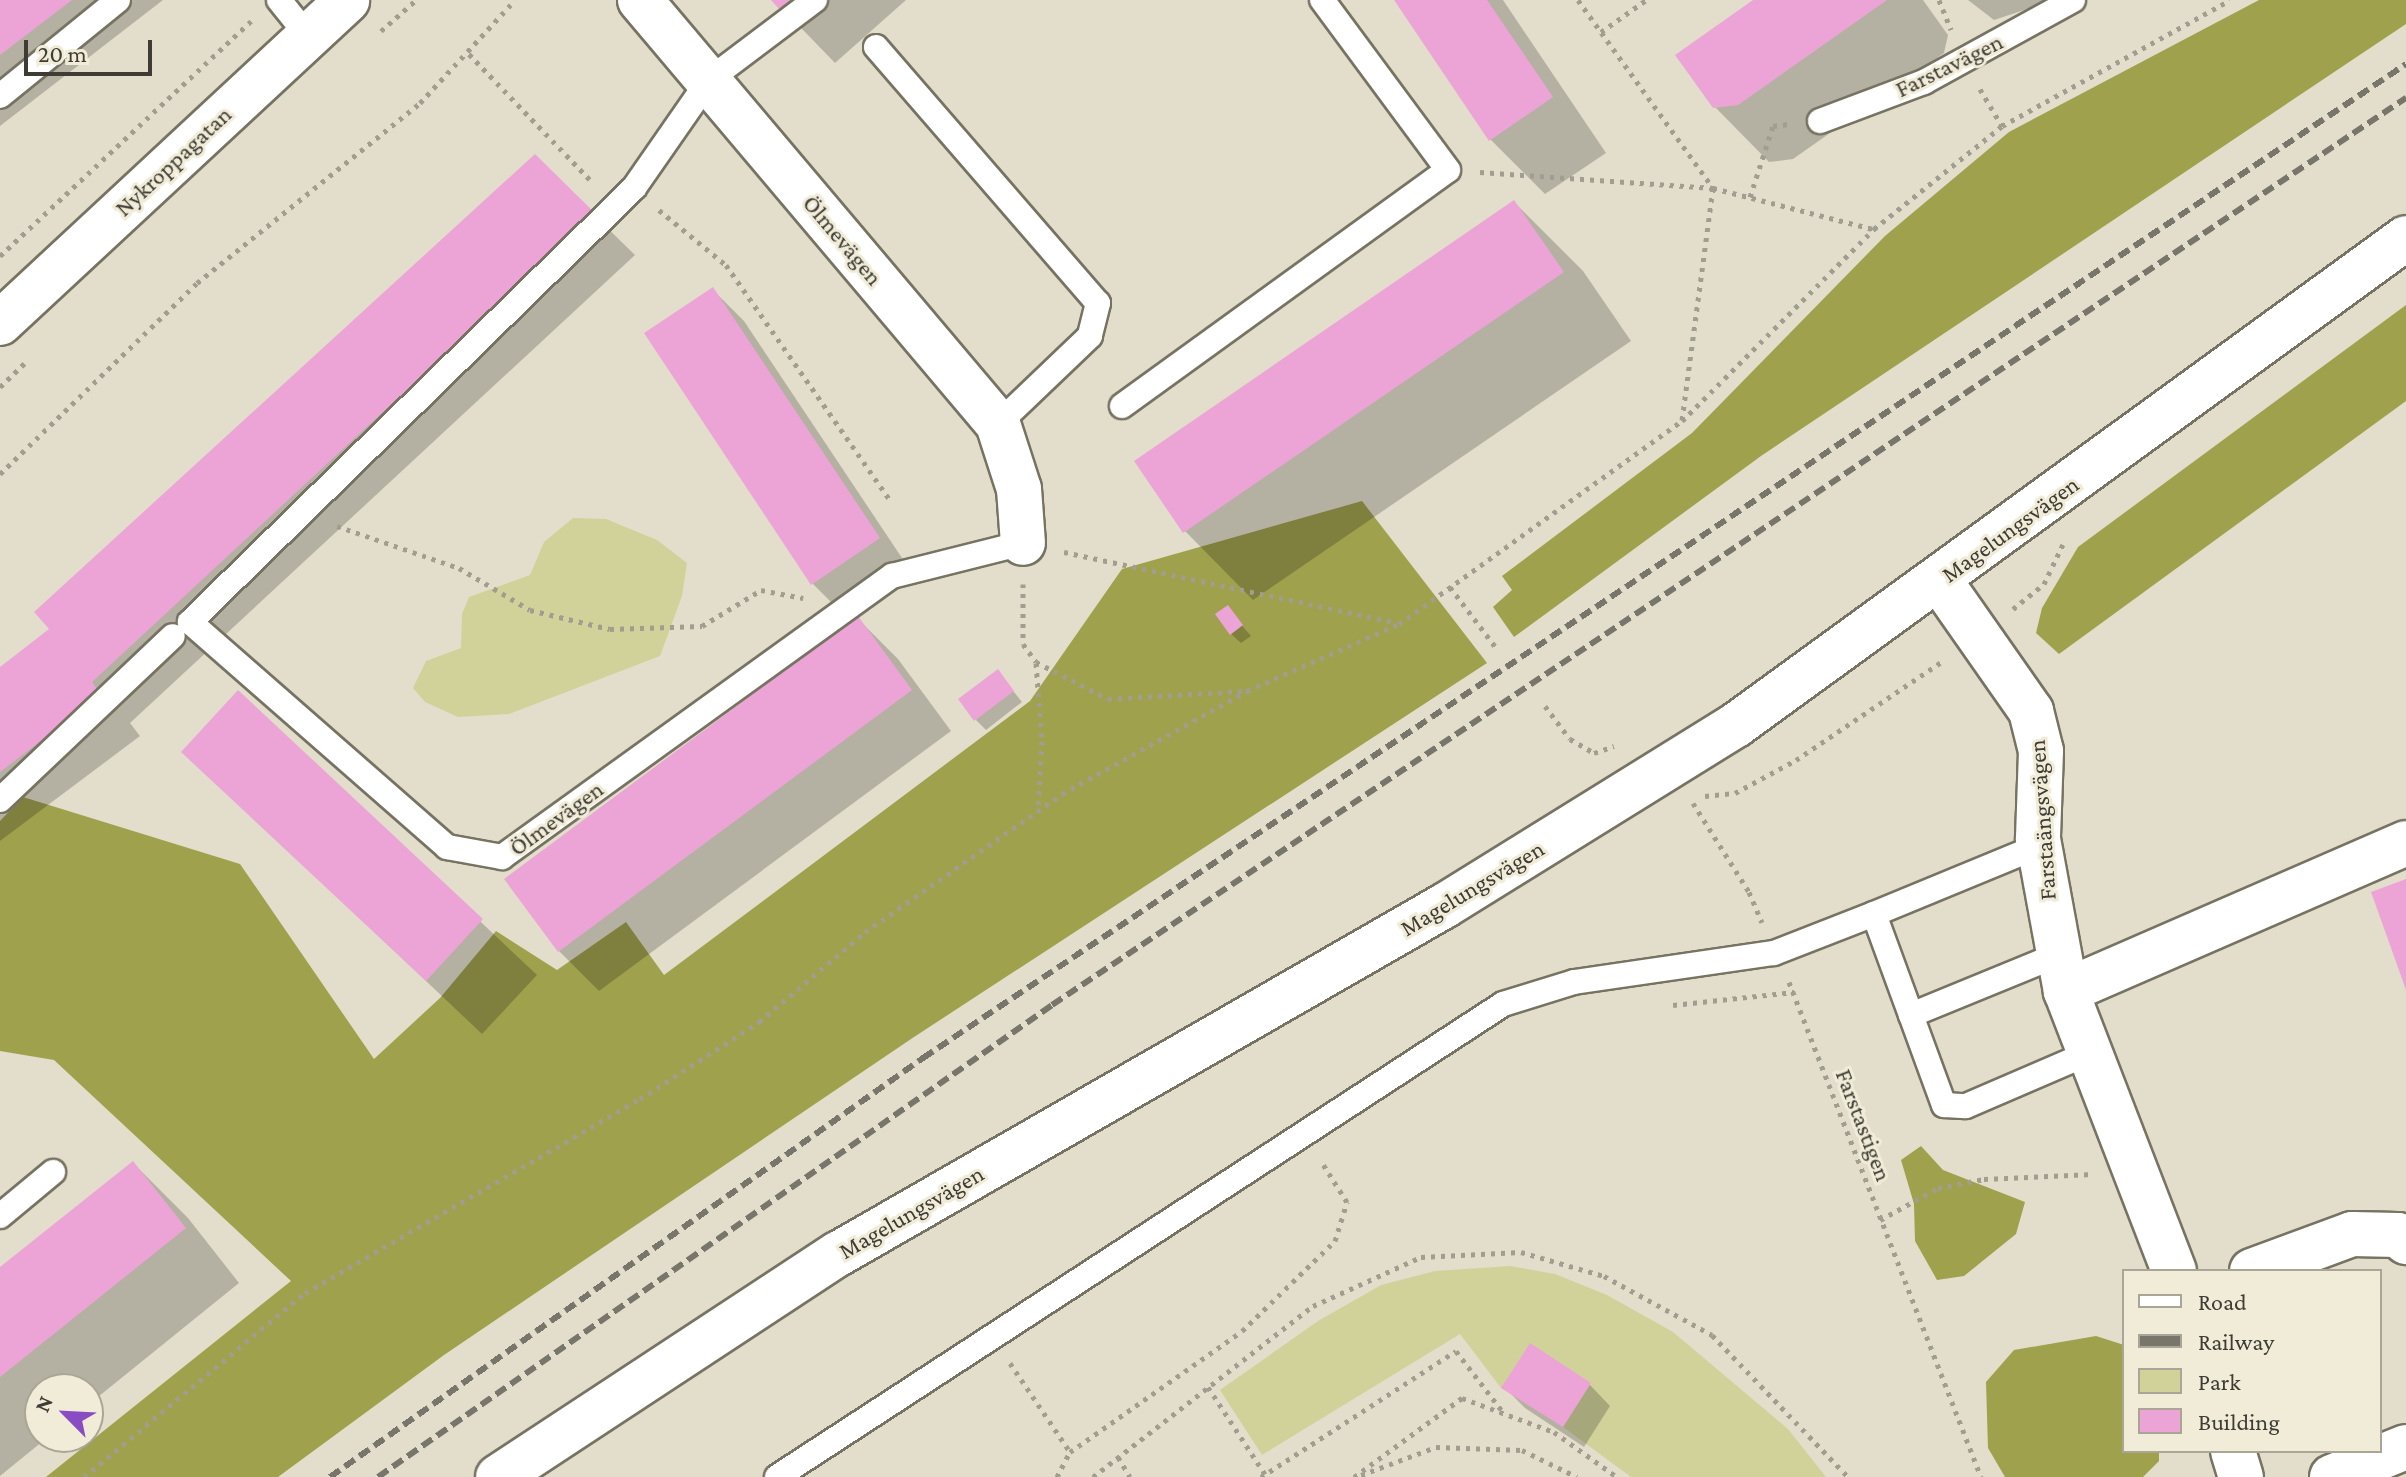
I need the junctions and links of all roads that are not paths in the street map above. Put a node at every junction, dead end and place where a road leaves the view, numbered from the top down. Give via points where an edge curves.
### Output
1 (118, 0) edge
2 (347, 0) edge
3 (640, 0) edge
4 (815, 0) edge
5 (1322, 0) edge
6 (2073, 0) edge
7 (270, 5) edge
8 (308, 36) junction
9 (876, 47) dead end
10 (709, 80) junction
11 (0, 96) edge
12 (1820, 121) road end
13 (2406, 238) edge
14 (0, 323) edge
15 (1122, 406) dead end
16 (998, 424) junction
17 (1023, 543) joint
18 (1940, 581) junction
19 (173, 636) dead end
20 (0, 800) edge
21 (2406, 843) edge
22 (2039, 846) junction
23 (1874, 914) junction
24 (2061, 973) junction
25 (1911, 1015) junction
26 (2089, 1053) junction
27 (53, 1172) dead end
28 (0, 1216) edge
29 (2406, 1242) edge
30 (2173, 1269) edge
31 (2257, 1269) edge
32 (2406, 1447) edge
33 (2234, 1453) edge
34 (498, 1477) edge
35 (777, 1477) edge
36 (2241, 1477) edge
37 (2332, 1477) edge

1 - 11 lane
2 - 8 street, Nykroppagatan
3 - 10 street, Ölmevägen
4 - 10 lane, Ölmevägen
5 - 15 lane via 1448,170
6 - 12 lane, Farstavägen via 1924,82
7 - 8 lane
8 - 14 street, Nykroppagatan
9 - 16 lane via 1098,303 1090,336
10 - 16 street, Ölmevägen
10 - 17 lane, Ölmevägen via 634,188 190,622 447,847 502,857 892,576
13 - 18 street, Magelungsvägen
16 - 17 street, Ölmevägen via 1019,489
18 - 22 street, Farstaängsvägen via 2031,711 2041,751
18 - 34 street, Magelungsvägen via 1736,725 1581,823 838,1254
19 - 20 lane
21 - 24 street
22 - 23 lane
22 - 24 street, Farstaängsvägen
23 - 25 lane
23 - 35 lane via 1774,953 1574,982 1503,1004
24 - 25 lane
24 - 26 street, Farstaängsvägen
25 - 26 lane via 1944,1105 1966,1106
26 - 30 street, Farstaängsvägen
27 - 28 lane
29 - 31 street via 2398,1235 2352,1234
32 - 37 street
33 - 36 street

